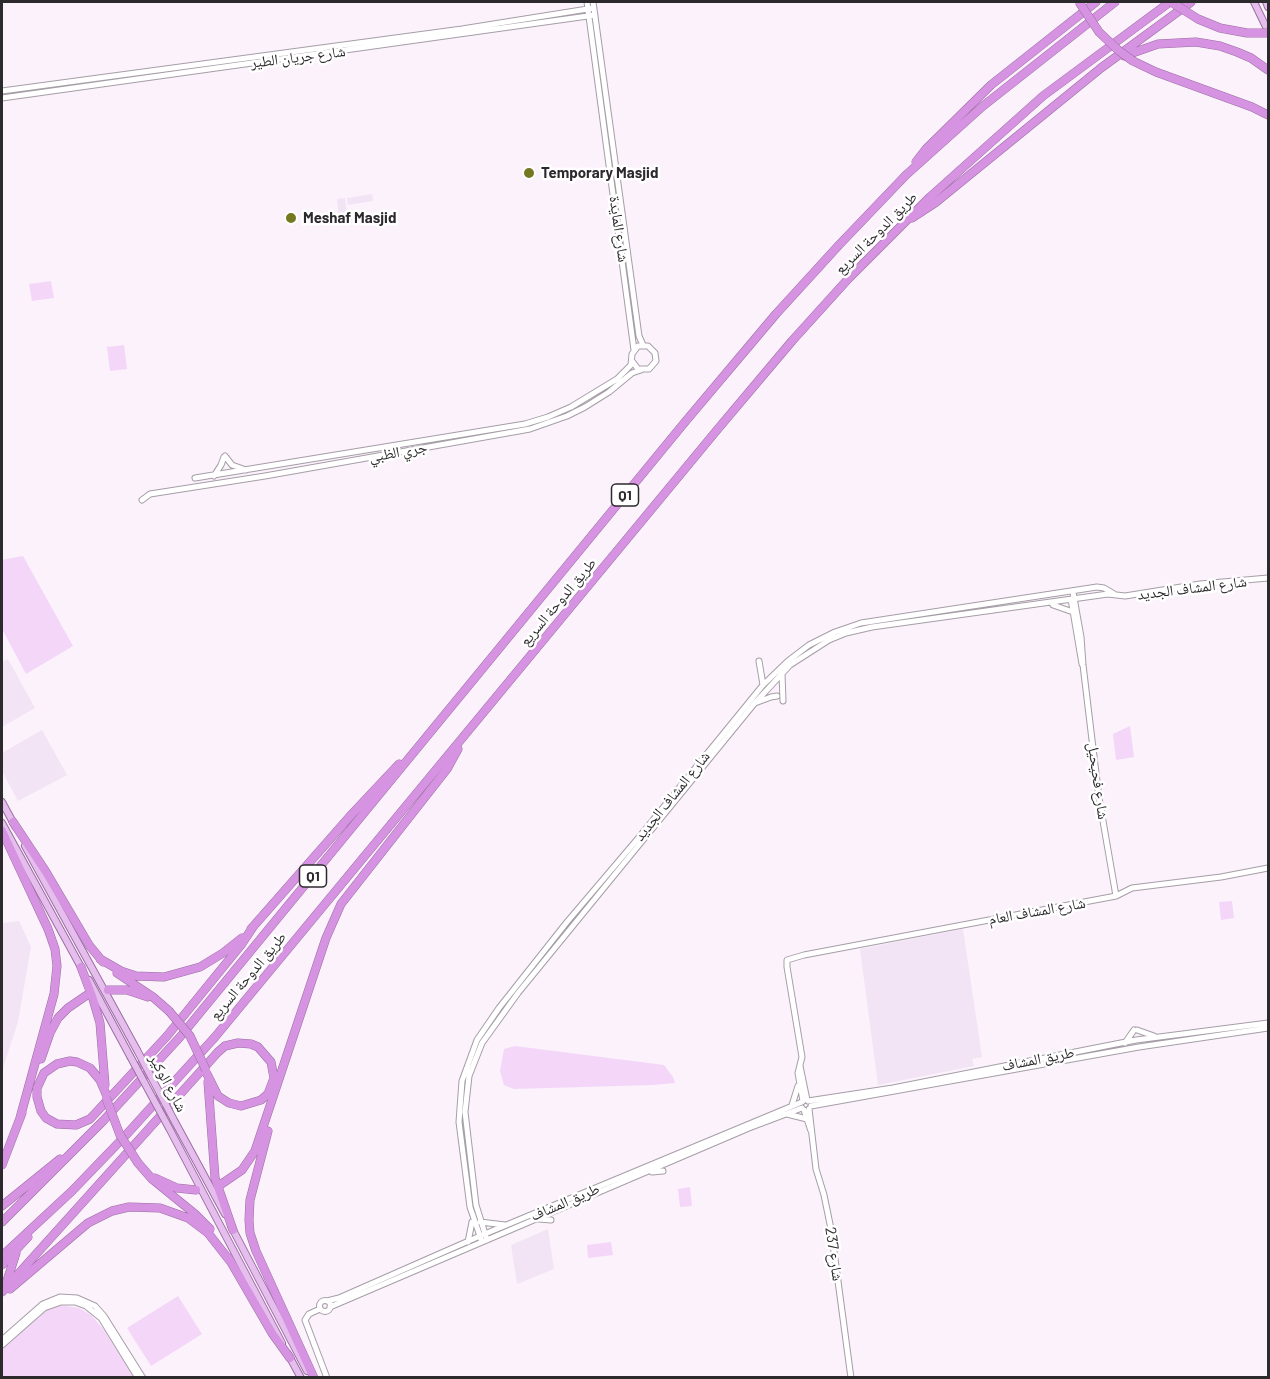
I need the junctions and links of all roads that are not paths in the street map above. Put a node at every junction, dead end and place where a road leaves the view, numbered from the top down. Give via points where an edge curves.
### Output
1 (587, 2) edge
2 (1079, 2) edge
3 (1096, 2) edge
4 (1115, 2) edge
5 (1171, 2) edge
6 (1191, 2) edge
7 (1254, 2) edge
8 (1266, 2) edge
9 (592, 6) edge
10 (1269, 7) edge
11 (563, 10) dead end
12 (571, 12) junction
13 (592, 16) junction
14 (556, 21) junction
15 (547, 27) dead end
16 (1269, 32) edge
17 (313, 49) junction
18 (314, 56) junction
19 (1269, 70) edge
20 (1095, 74) junction
21 (598, 83) junction
22 (595, 90) dead end
23 (2, 91) edge
24 (2, 98) edge
25 (1269, 115) edge
26 (606, 168) dead end
27 (611, 174) junction
28 (906, 175) junction
29 (903, 223) junction
30 (643, 345) junction
31 (634, 350) junction
32 (632, 361) junction
33 (641, 370) junction
34 (531, 418) dead end
35 (525, 424) junction
36 (516, 432) junction
37 (452, 433) dead end
38 (459, 436) junction
39 (509, 438) dead end
40 (377, 445) dead end
41 (437, 446) junction
42 (447, 449) dead end
43 (370, 451) junction
44 (247, 470) junction
45 (214, 476) junction
46 (195, 478) dead end
47 (142, 500) dead end
48 (1269, 578) edge
49 (1071, 592) junction
50 (1115, 595) junction
51 (1085, 598) junction
52 (1073, 600) junction
53 (1049, 603) junction
54 (952, 610) junction
55 (1075, 611) junction
56 (926, 620) junction
57 (759, 661) dead end
58 (782, 673) junction
59 (763, 685) junction
60 (777, 696) dead end
61 (783, 701) dead end
62 (754, 704) junction
63 (461, 740) junction
64 (416, 750) junction
65 (2, 802) edge
66 (13, 822) junction
67 (2, 823) edge
68 (2, 831) edge
69 (1269, 868) edge
70 (1116, 896) junction
71 (253, 927) junction
72 (804, 955) joint
73 (100, 959) junction
74 (81, 967) junction
75 (108, 990) dead end
76 (87, 995) dead end
77 (160, 1003) junction
78 (1269, 1023) edge
79 (1269, 1028) edge
80 (1158, 1037) junction
81 (1177, 1041) junction
82 (1125, 1042) junction
83 (1185, 1046) dead end
84 (800, 1066) junction
85 (206, 1072) junction
86 (799, 1081) junction
87 (278, 1086) junction
88 (805, 1092) junction
89 (106, 1096) junction
90 (820, 1102) junction
91 (792, 1105) junction
92 (806, 1105) junction
93 (785, 1113) junction
94 (20, 1118) junction
95 (809, 1122) junction
96 (80, 1143) junction
97 (692, 1153) junction
98 (684, 1161) dead end
99 (2, 1165) edge
100 (140, 1166) junction
101 (663, 1171) dead end
102 (648, 1172) junction
103 (220, 1185) dead end
104 (196, 1190) dead end
105 (578, 1202) junction
106 (2, 1206) edge
107 (572, 1211) dead end
108 (49, 1213) junction
109 (472, 1217) junction
110 (537, 1219) junction
111 (551, 1220) dead end
112 (2, 1222) edge
113 (480, 1222) junction
114 (507, 1225) junction
115 (233, 1230) junction
116 (484, 1238) junction
117 (468, 1242) junction
118 (17, 1250) junction
119 (2, 1256) edge
120 (230, 1261) junction
121 (2, 1265) edge
122 (427, 1265) junction
123 (419, 1274) dead end
124 (3, 1292) edge
125 (327, 1300) junction
126 (330, 1307) junction
127 (320, 1309) junction
128 (2, 1340) edge
129 (2, 1345) edge
130 (290, 1358) junction
131 (138, 1377) edge
132 (144, 1377) edge
133 (301, 1377) edge
134 (312, 1377) edge
135 (327, 1377) edge
136 (851, 1377) edge

1 - 9 street, شارع المايدة
2 - 25 highway, bridge via 1099,32 1133,61
3 - 28 highway via 991,85 926,148
4 - 28 highway, طريق الدوحة السريع via 982,106
5 - 16 highway, bridge via 1220,27 1247,33
5 - 29 highway, طريق الدوحة السريع via 1044,96
6 - 20 highway
7 - 16 main road
8 - 10 main road
9 - 12 street, شارع جريان الطير
9 - 13 street, شارع المايدة
11 - 12 street
12 - 17 street, شارع جريان الطير
13 - 14 street, شارع جريان الطير
13 - 21 street, شارع المايدة
13 - 30 street, شارع المايدة
14 - 15 street
14 - 18 street, شارع جريان الطير
17 - 18 street
17 - 23 street, شارع جريان الطير
18 - 24 street, شارع جريان الطير
19 - 20 highway via 1229,48 1181,41 1139,49
20 - 29 highway via 935,203
21 - 22 street
21 - 27 street, شارع المايدة
26 - 27 street
27 - 31 street, شارع المايدة
28 - 64 highway, طريق الدوحة السريع / Q1 via 776,314
29 - 63 highway, طريق الدوحة السريع via 792,341
30 - 31 street
30 - 33 street via 653,349 656,358 651,368
31 - 32 street
32 - 33 street
32 - 35 street, جري الظبي via 623,374 599,392
33 - 36 street, جري الظبي via 567,416
34 - 35 street
35 - 38 street, جري الظبي
36 - 39 street
36 - 41 street, جري الظبي
37 - 38 street
38 - 43 street, جري الظبي
40 - 43 street
41 - 42 street
41 - 47 street, جري الظبي via 150,494
43 - 44 street, جري الظبي
44 - 45 street, جري الظبي
44 - 45 street via 232,465 224,456
45 - 46 street, جري الظبي
48 - 50 street, شارع المشاف الجديد
49 - 50 street, شارع المشاف الجديد via 1099,587
49 - 52 street, شارع فحيحيل
49 - 54 street, شارع المشاف الجديد
50 - 51 street, شارع المشاف الجديد
51 - 52 street, شارع المشاف الجديد
51 - 55 street
52 - 53 street, شارع المشاف الجديد
52 - 55 street, شارع فحيحيل
53 - 55 street
53 - 56 street, شارع المشاف الجديد
54 - 56 street via 948,615
54 - 59 street, شارع المشاف الجديد via 870,621 835,632 802,649
55 - 70 street, شارع فحيحيل
56 - 58 street, شارع المشاف الجديد via 846,633 813,649
57 - 59 street
58 - 61 street
58 - 62 street, شارع المشاف الجديد
59 - 109 street, شارع المشاف الجديد via 567,922 477,1040 465,1070 459,1107
60 - 62 street
62 - 113 street, شارع المشاف الجديد via 518,993 482,1043 471,1068 465,1112
63 - 87 highway via 447,769 335,915
63 - 108 highway, طريق الدوحة السريع via 215,1037
64 - 71 highway via 382,780
64 - 96 highway, طريق الدوحة السريع / Q1 via 180,1037
65 - 66 main road, شارع الوكير
66 - 73 highway
66 - 115 main road, شارع الوكير, bridge
67 - 74 main road, شارع الوكير
68 - 94 highway via 48,929 57,966 54,994
69 - 70 street, شارع المشاف العام via 1132,888
70 - 72 street, شارع المشاف العام
71 - 73 highway via 214,960 175,976 136,976
71 - 89 highway via 167,1036 90,1119 76,1125 57,1124 46,1118 37,1088 44,1073 70,1061 90,1068
72 - 84 street, شارع 237 via 787,960
73 - 77 highway
74 - 89 highway via 100,1023
74 - 130 main road, شارع الوكير, bridge
75 - 77 highway via 134,992
76 - 94 highway via 54,1024
77 - 85 highway, bridge via 190,1036
78 - 80 street, طريق المشاف
79 - 81 street, طريق المشاف
80 - 82 street, طريق المشاف
80 - 82 street via 1136,1030
81 - 83 street
81 - 90 street, طريق المشاف
82 - 90 street, طريق المشاف
84 - 86 street, شارع 237
84 - 88 street, شارع 237
85 - 115 highway via 215,1178
85 - 124 highway via 218,1096 241,1106 261,1100 274,1078 271,1062 258,1047 238,1043 225,1046
86 - 91 street
86 - 92 street, شارع 237
87 - 103 highway via 252,1157 236,1176
87 - 134 highway via 250,1200 250,1233
88 - 90 street
88 - 92 street, شارع 237
89 - 100 highway, bridge via 120,1135
90 - 92 street, طريق المشاف
90 - 95 street
91 - 92 street, طريق المشاف
91 - 114 street, طريق المشاف
92 - 93 street, طريق المشاف
92 - 95 street, شارع 237
93 - 95 street
93 - 97 street, طريق المشاف
94 - 99 highway
95 - 136 street, شارع 237 via 831,1229
96 - 106 highway
96 - 112 highway, طريق الدوحة السريع
97 - 98 street
97 - 102 street, طريق المشاف
100 - 104 highway via 170,1185
100 - 120 highway via 203,1222
101 - 102 street
102 - 105 street, طريق المشاف
105 - 107 street
105 - 110 street, طريق المشاف
108 - 118 highway
108 - 119 highway, طريق الدوحة السريع
109 - 116 street, شارع المشاف الجديد
109 - 117 street
110 - 111 street
110 - 116 street, طريق المشاف
113 - 114 street
113 - 116 street, شارع المشاف الجديد
114 - 116 street, طريق المشاف
115 - 134 main road, شارع الوكير
116 - 117 street, طريق المشاف
116 - 122 street, طريق المشاف
117 - 125 street, طريق المشاف
118 - 121 highway
118 - 124 highway
120 - 124 highway via 208,1233 188,1218 160,1208 121,1208 88,1223
120 - 130 highway
122 - 123 street
122 - 126 street, طريق المشاف
125 - 126 street
125 - 127 street via 320,1302
126 - 127 street, طريق المشاف via 326,1311
127 - 135 street via 305,1320
128 - 132 street via 43,1304 60,1297 77,1298 95,1306 104,1316
129 - 131 street via 50,1305 80,1304 100,1318
130 - 133 main road, شارع الوكير

